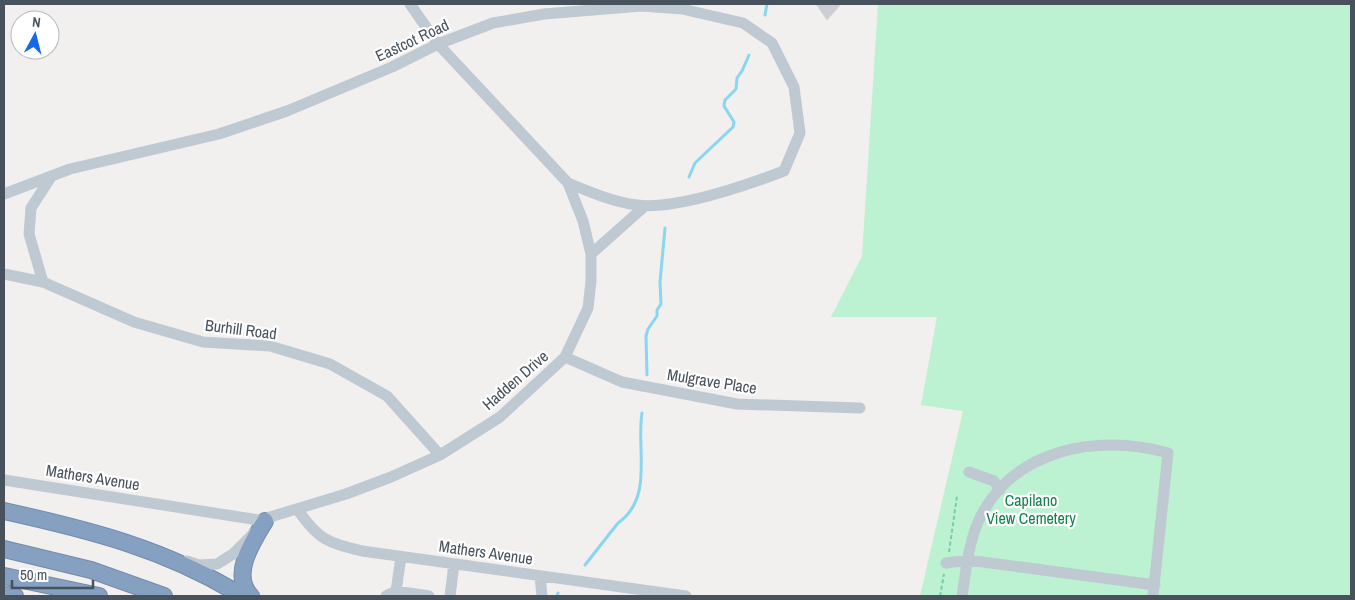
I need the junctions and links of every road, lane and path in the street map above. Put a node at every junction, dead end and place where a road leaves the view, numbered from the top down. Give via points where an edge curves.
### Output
1 (410, 4) edge
2 (438, 44) junction
3 (51, 177) junction
4 (568, 183) junction
5 (4, 194) edge
6 (645, 206) junction
7 (591, 254) junction
8 (4, 274) edge
9 (43, 282) junction
10 (565, 357) junction
11 (860, 408) dead end
12 (440, 455) junction
13 (969, 472) dead end
14 (4, 480) edge
15 (1000, 490) junction
16 (956, 496) dead end
17 (297, 508) junction
18 (4, 511) edge
19 (265, 521) junction
20 (133, 543) junction
21 (4, 549) edge
22 (401, 557) junction
23 (968, 560) junction
24 (946, 563) junction
25 (454, 564) junction
26 (4, 576) edge
27 (540, 576) junction
28 (1154, 590) edge
29 (391, 594) edge
30 (4, 595) edge
31 (15, 596) edge
32 (99, 596) edge
33 (164, 596) edge
34 (242, 596) edge
35 (251, 596) edge
36 (429, 596) edge
37 (450, 596) edge
38 (542, 596) edge
39 (686, 596) edge
40 (940, 596) edge
41 (962, 596) edge

1 - 2 street, Hadden Drive
2 - 3 street, Eastcot Road via 392,67 279,114 219,134 70,169
2 - 4 street, Hadden Drive
2 - 6 street, Eastcot Road via 493,23 544,14 642,6 682,9 743,23 772,43 794,87 800,133 784,171 745,187
3 - 5 street, Eastcot Road
3 - 9 street via 31,208 29,234
4 - 6 street, Eastcot Road via 602,197
4 - 7 street, Hadden Drive via 583,220
6 - 7 street
7 - 10 street, Hadden Drive via 588,308
8 - 9 street, Burhill Road
9 - 12 street, Burhill Road via 134,322 203,342 270,346 330,364 387,396
10 - 11 street, Mulgrave Place via 622,382 737,404
10 - 12 street, Hadden Drive via 500,418
12 - 17 street, Hadden Drive via 346,494
13 - 15 street via 994,481
14 - 19 street, Mathers Avenue
15 - 23 street via 978,522
15 - 28 street via 1031,465 1067,449 1124,445 1168,453
16 - 24 path
17 - 19 street, Hadden Drive
17 - 22 street, Mathers Avenue via 310,528 328,542
18 - 20 highway
19 - 20 street via 225,560 209,566
19 - 35 highway via 249,550 243,571 245,588
20 - 34 highway
21 - 33 highway via 91,570
22 - 25 street, Mathers Avenue
22 - 29 street
23 - 24 street
23 - 28 street
23 - 41 street
24 - 40 path
25 - 27 street, Mathers Avenue
25 - 37 street
26 - 32 highway
27 - 38 street
27 - 39 street, Mathers Avenue
29 - 36 street
30 - 31 highway

